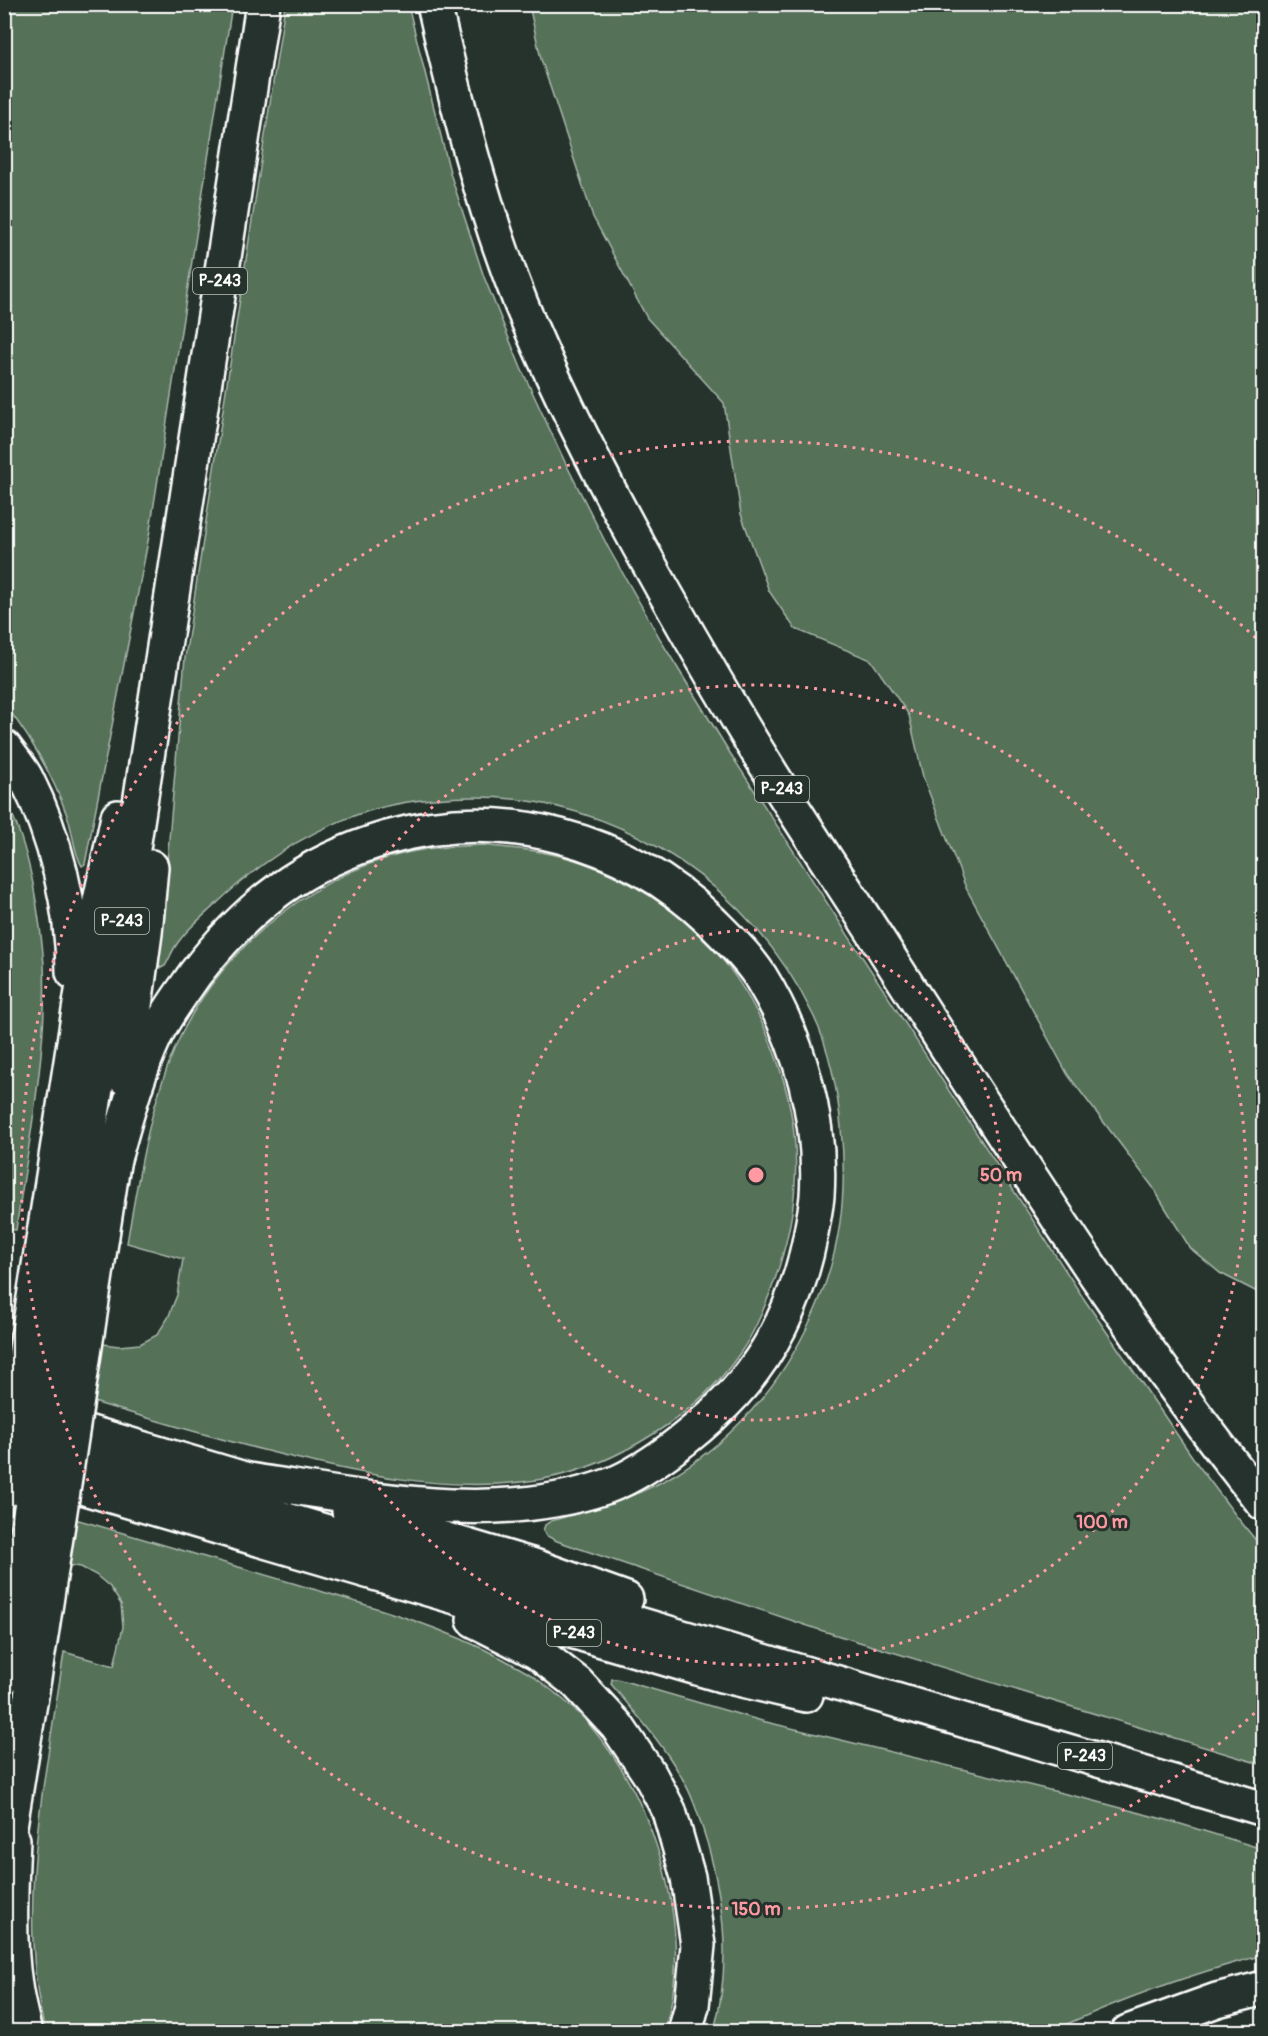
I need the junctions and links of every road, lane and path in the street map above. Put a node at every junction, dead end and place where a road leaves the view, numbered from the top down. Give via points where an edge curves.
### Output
1 (263, 4) edge
2 (434, 4) edge
3 (176, 568) junction
4 (4, 747) edge
5 (66, 1083) junction
6 (114, 1159) junction
7 (69, 1263) junction
8 (4, 1407) edge
9 (4, 1437) edge
10 (4, 1465) edge
11 (248, 1480) junction
12 (4, 1491) edge
13 (1263, 1504) edge
14 (332, 1562) junction
15 (27, 1626) junction
16 (4, 1677) edge
17 (1021, 1737) junction
18 (1149, 1775) junction
19 (1263, 1809) edge
20 (14, 1815) junction
21 (4, 1863) edge
22 (1263, 1988) edge
23 (25, 2031) edge
24 (686, 2031) edge
25 (1128, 2031) edge

1 - 3 main road, Р-243
2 - 13 main road, Р-243 via 484,197 521,303 567,408 647,561 744,729 991,1116 1119,1308
3 - 5 main road, Р-243 via 97,911
3 - 6 main road via 145,933
3 - 7 main road, Р-243
4 - 5 main road via 25,777 63,881 73,953
5 - 7 main road, Р-243
6 - 7 main road
6 - 11 main road via 140,1073 157,1033 213,951 288,882 353,848 398,835 448,826 510,826 579,840 614,854 690,900 728,938 758,973 787,1028 804,1077 816,1132 817,1198 806,1258 791,1307 770,1346 739,1389 706,1422 652,1463 607,1486 549,1500 499,1506 426,1504
7 - 12 main road, Р-243, bridge
7 - 15 main road, Р-243, bridge
8 - 11 main road
9 - 17 main road, Р-243
10 - 14 main road, Р-243
11 - 17 main road via 531,1565
14 - 18 main road, Р-243 via 721,1675
14 - 24 main road via 485,1625 537,1652 577,1683 617,1726 650,1774 669,1811 688,1877 698,1945 693,2006
15 - 16 main road
15 - 20 main road
17 - 18 main road, Р-243
18 - 19 main road, Р-243
20 - 21 main road
20 - 23 main road via 14,1985
22 - 25 main road

